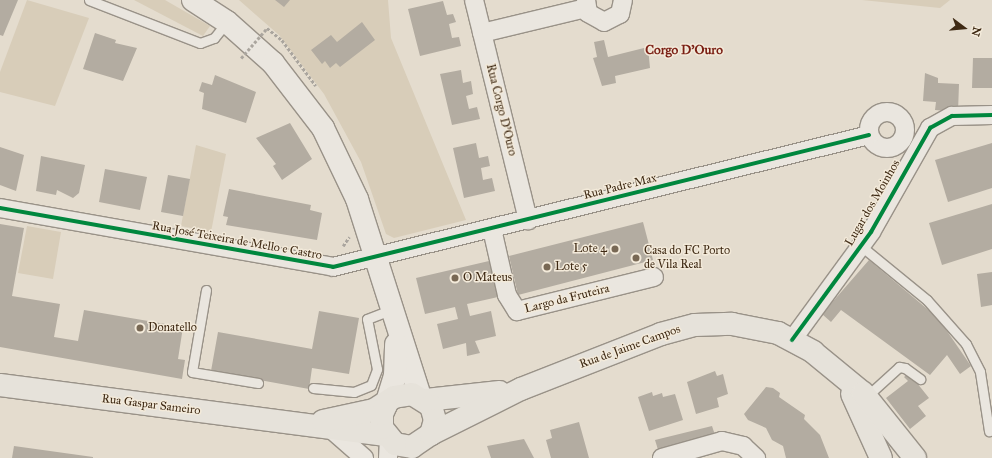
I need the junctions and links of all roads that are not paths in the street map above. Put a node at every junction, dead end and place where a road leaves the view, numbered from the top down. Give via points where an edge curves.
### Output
1 (89, 0) edge
2 (193, 0) edge
3 (474, 0) edge
4 (623, 0) edge
5 (586, 4) edge
6 (227, 22) junction
7 (482, 33) junction
8 (992, 115) edge
9 (869, 135) dead end
10 (0, 208) edge
11 (528, 220) junction
12 (492, 230) junction
13 (861, 246) junction
14 (375, 258) junction
15 (654, 277) dead end
16 (206, 290) dead end
17 (393, 318) junction
18 (792, 340) junction
19 (920, 379) dead end
20 (845, 381) junction
21 (258, 383) dead end
22 (0, 385) edge
23 (313, 388) dead end
24 (521, 389) junction
25 (866, 397) junction
26 (423, 398) junction
27 (386, 405) junction
28 (302, 424) junction
29 (331, 429) junction
30 (989, 430) dead end
31 (429, 437) junction
32 (387, 444) edge
33 (364, 458) edge
34 (404, 458) edge
35 (662, 458) edge
36 (756, 458) edge
37 (881, 458) edge
38 (915, 458) edge

1 - 6 lane via 200,43 214,38
2 - 6 main road
3 - 7 street, Rua Corgo D'Ouro
4 - 5 street via 620,14 610,21 598,21
5 - 7 street
6 - 14 main road via 273,63 323,128 349,179
7 - 11 street, Rua Corgo D'Ouro
8 - 13 street, Lugar dos Moinhos via 952,116 930,128
9 - 11 street, Rua Padre Max
10 - 14 street, Rua José Teixeira de Mello e Castro via 325,267
11 - 12 street, Rua Padre Max
12 - 14 street, Rua Padre Max
12 - 15 street, Largo da Fruteira via 507,295 517,311
13 - 18 street, Lugar dos Moinhos
13 - 30 lane via 927,300 966,344 980,372
14 - 17 main road
16 - 21 lane via 192,372
17 - 23 lane via 366,319 377,369 371,385 354,392
17 - 26 main road
17 - 27 main road via 396,368
18 - 20 main road, Rua de Jaime Campos via 813,352
18 - 24 main road, Rua de Jaime Campos via 744,325 695,325 661,334
19 - 25 lane via 905,368 899,367
20 - 25 main road, Rua de Jaime Campos
20 - 37 main road
22 - 28 main road, Rua Gaspar Sameiro
24 - 26 main road
24 - 31 main road
25 - 38 main road, Rua de Jaime Campos
26 - 27 main road via 403,394
26 - 31 main road via 434,413
27 - 28 main road via 360,414
27 - 32 main road via 381,421
28 - 29 main road
29 - 32 main road
29 - 33 street
31 - 32 main road via 412,447
31 - 34 street
35 - 36 street via 722,441 743,446

